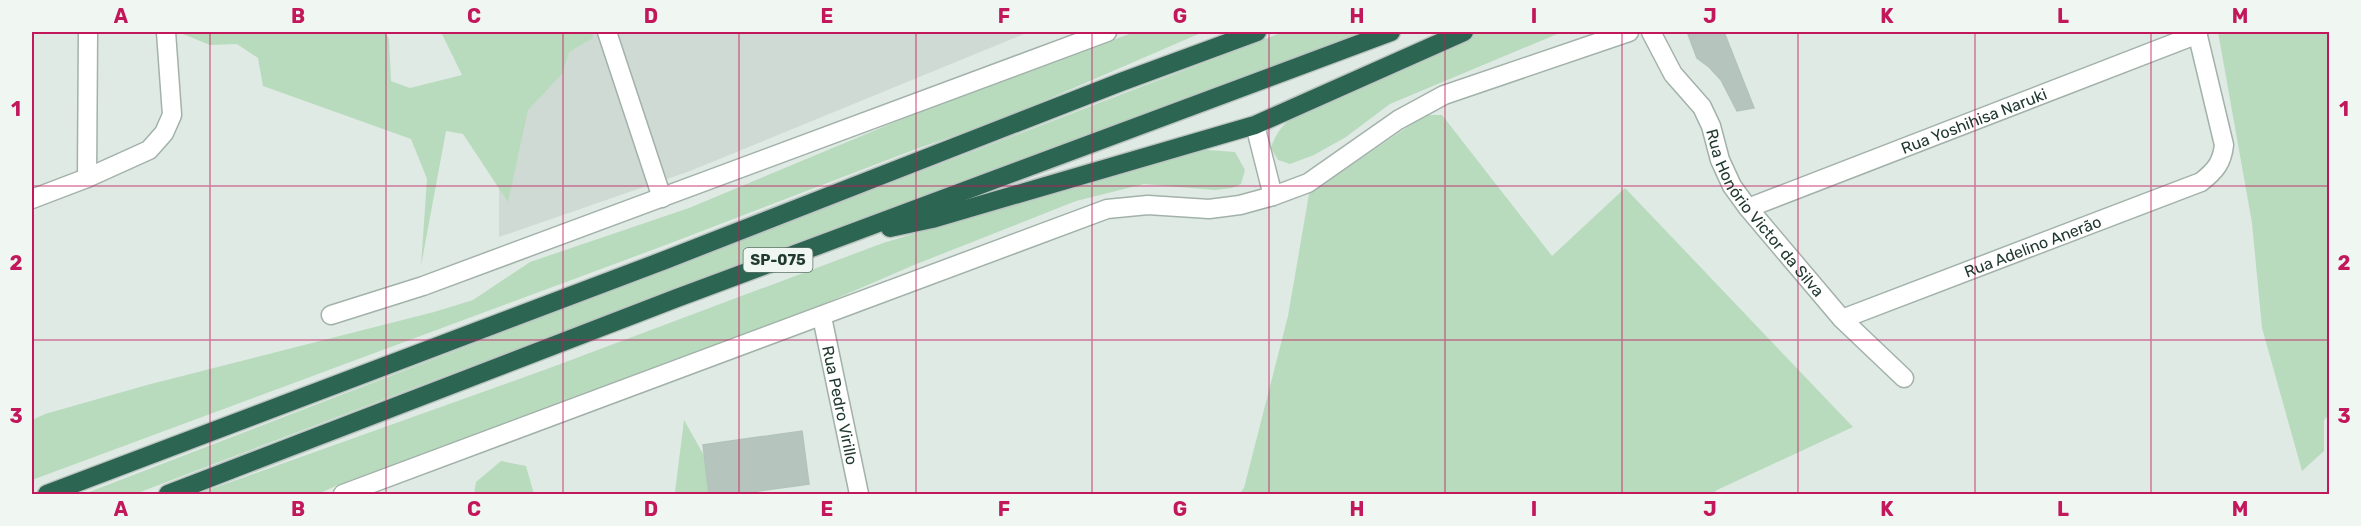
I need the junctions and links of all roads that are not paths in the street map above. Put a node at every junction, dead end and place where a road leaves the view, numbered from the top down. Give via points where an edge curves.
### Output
1 (88, 32) edge
2 (166, 32) edge
3 (607, 32) edge
4 (1107, 32) edge
5 (1257, 32) edge
6 (1390, 32) edge
7 (1464, 32) edge
8 (1629, 32) edge
9 (1651, 32) edge
10 (2197, 33) edge
11 (1255, 125) junction
12 (87, 178) junction
13 (1273, 196) junction
14 (662, 198) junction
15 (32, 199) edge
16 (1748, 208) junction
17 (836, 239) junction
18 (331, 315) dead end
19 (822, 317) junction
20 (1842, 319) junction
21 (1904, 378) dead end
22 (47, 495) edge
23 (168, 495) edge
24 (343, 495) edge
25 (859, 495) edge

1 - 12 street
2 - 12 street via 172,115 164,133 149,150
3 - 14 street
4 - 14 street
5 - 22 highway, SP-075
6 - 17 highway, SP-075
7 - 11 highway
8 - 13 street via 1444,95 1398,120 1308,183
9 - 16 street, Rua Honório Victor da Silva via 1673,74 1702,107 1720,160
10 - 16 street, Rua Yoshihisa Naruki
10 - 20 street, Rua Adelino Anerão via 2224,146 2218,167 2201,182
11 - 13 street
11 - 17 highway via 933,219
12 - 15 street
13 - 19 street via 1209,209 1148,205 1107,209
14 - 18 street via 423,286
16 - 20 street, Rua Honório Victor da Silva
17 - 23 highway, SP-075
19 - 24 street
19 - 25 street, Rua Pedro Virillo
20 - 21 street, Rua Honório Victor da Silva

